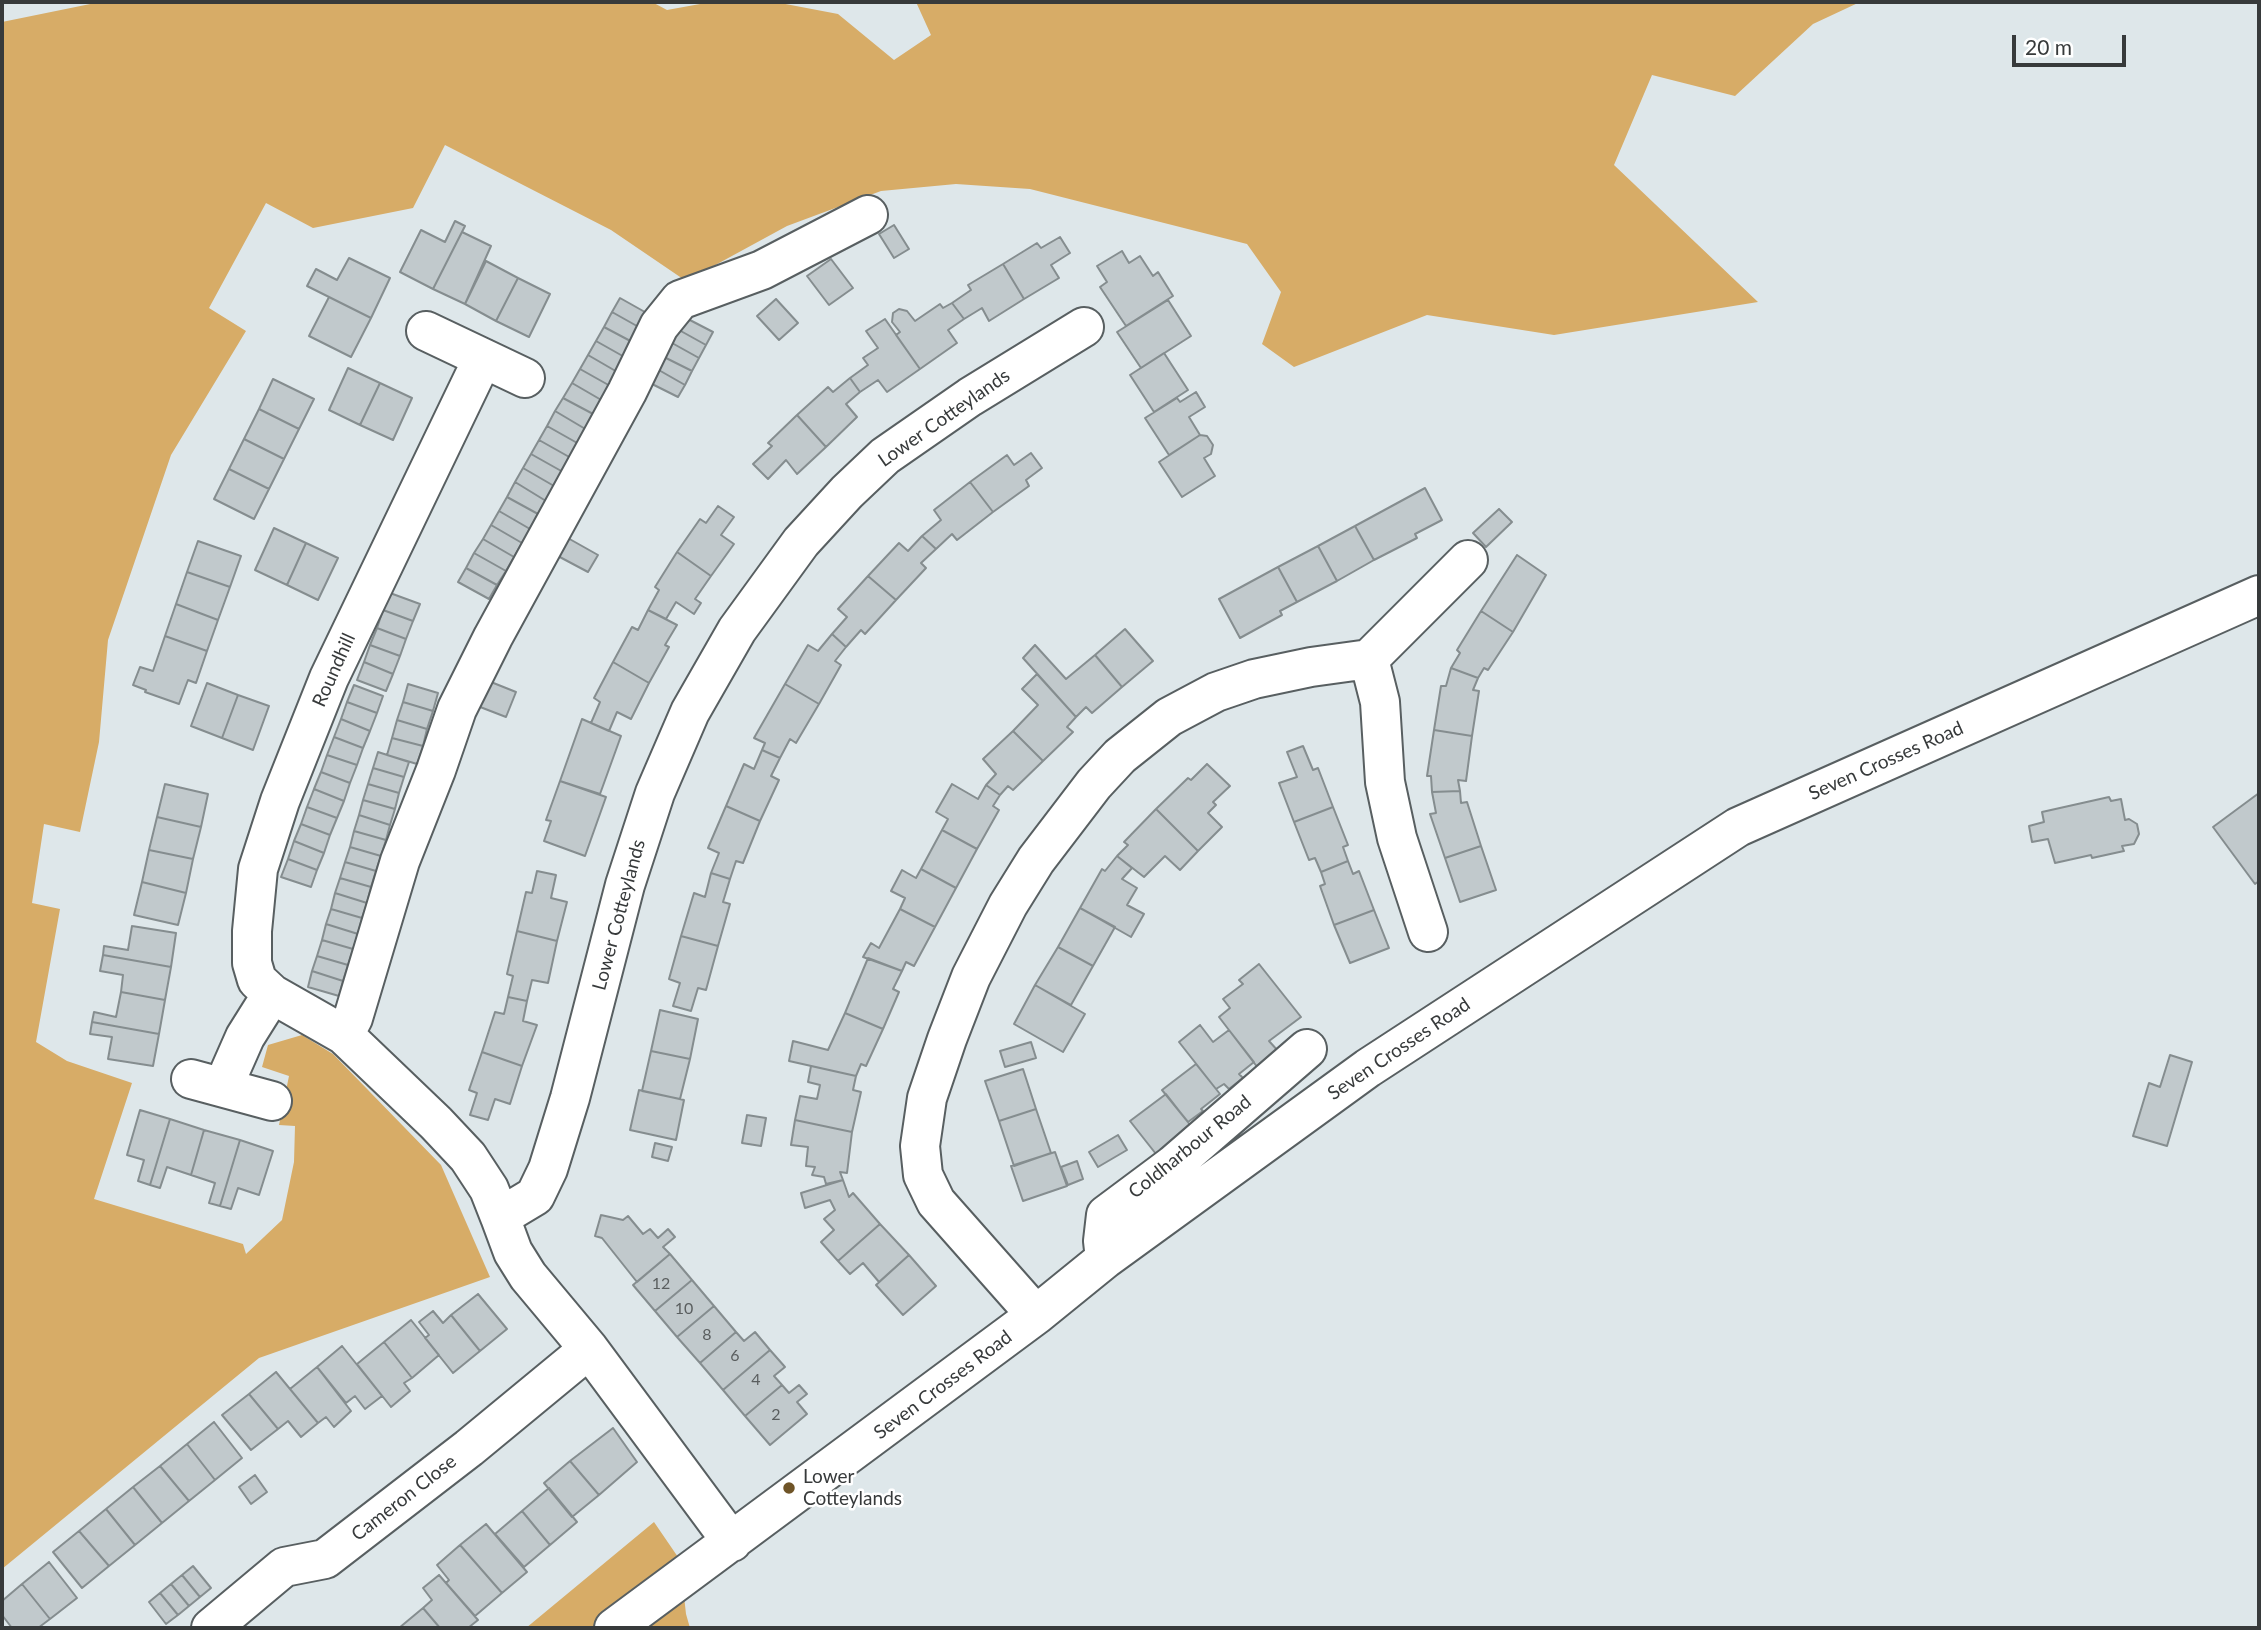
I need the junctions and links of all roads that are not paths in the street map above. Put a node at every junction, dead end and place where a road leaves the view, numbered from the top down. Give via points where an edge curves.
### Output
1 (869, 215) dead end
2 (1084, 327) dead end
3 (426, 331) dead end
4 (483, 359) junction
5 (525, 378) dead end
6 (1468, 560) dead end
7 (2259, 595) edge
8 (1369, 659) junction
9 (1428, 932) dead end
10 (271, 994) junction
11 (344, 1035) junction
12 (1307, 1049) dead end
13 (272, 1101) dead end
14 (500, 1217) junction
15 (1105, 1259) junction
16 (1036, 1315) junction
17 (590, 1349) junction
18 (732, 1542) junction
19 (211, 1628) edge
20 (614, 1628) edge

1 - 11 street via 762,271 680,300 659,326 457,709 400,861
2 - 14 street, Lower Cotteylands via 1058,362 970,397 885,456 801,542 737,630 690,712 655,793 625,885 548,1169 535,1196
3 - 4 street
4 - 5 street
4 - 10 street, Roundhill via 329,678 280,801 258,869 252,931 257,981
6 - 8 street
7 - 15 street, Seven Crosses Road via 1738,827 1368,1068
8 - 9 street via 1380,702 1392,816
8 - 16 street via 1254,679 1216,692 1169,717 1120,756 1094,784 1037,860 977,965 927,1098 920,1146 923,1175 936,1202
10 - 11 street, Roundhill
10 - 13 street via 230,1071 209,1084
11 - 14 street, Roundhill via 468,1157
12 - 15 street, Coldharbour Road via 1174,1165 1106,1215
14 - 17 street via 528,1276
15 - 16 street, Seven Crosses Road
16 - 18 street, Seven Crosses Road
17 - 18 street
17 - 19 street, Cameron Close via 325,1559 284,1567
18 - 20 street, Seven Crosses Road

